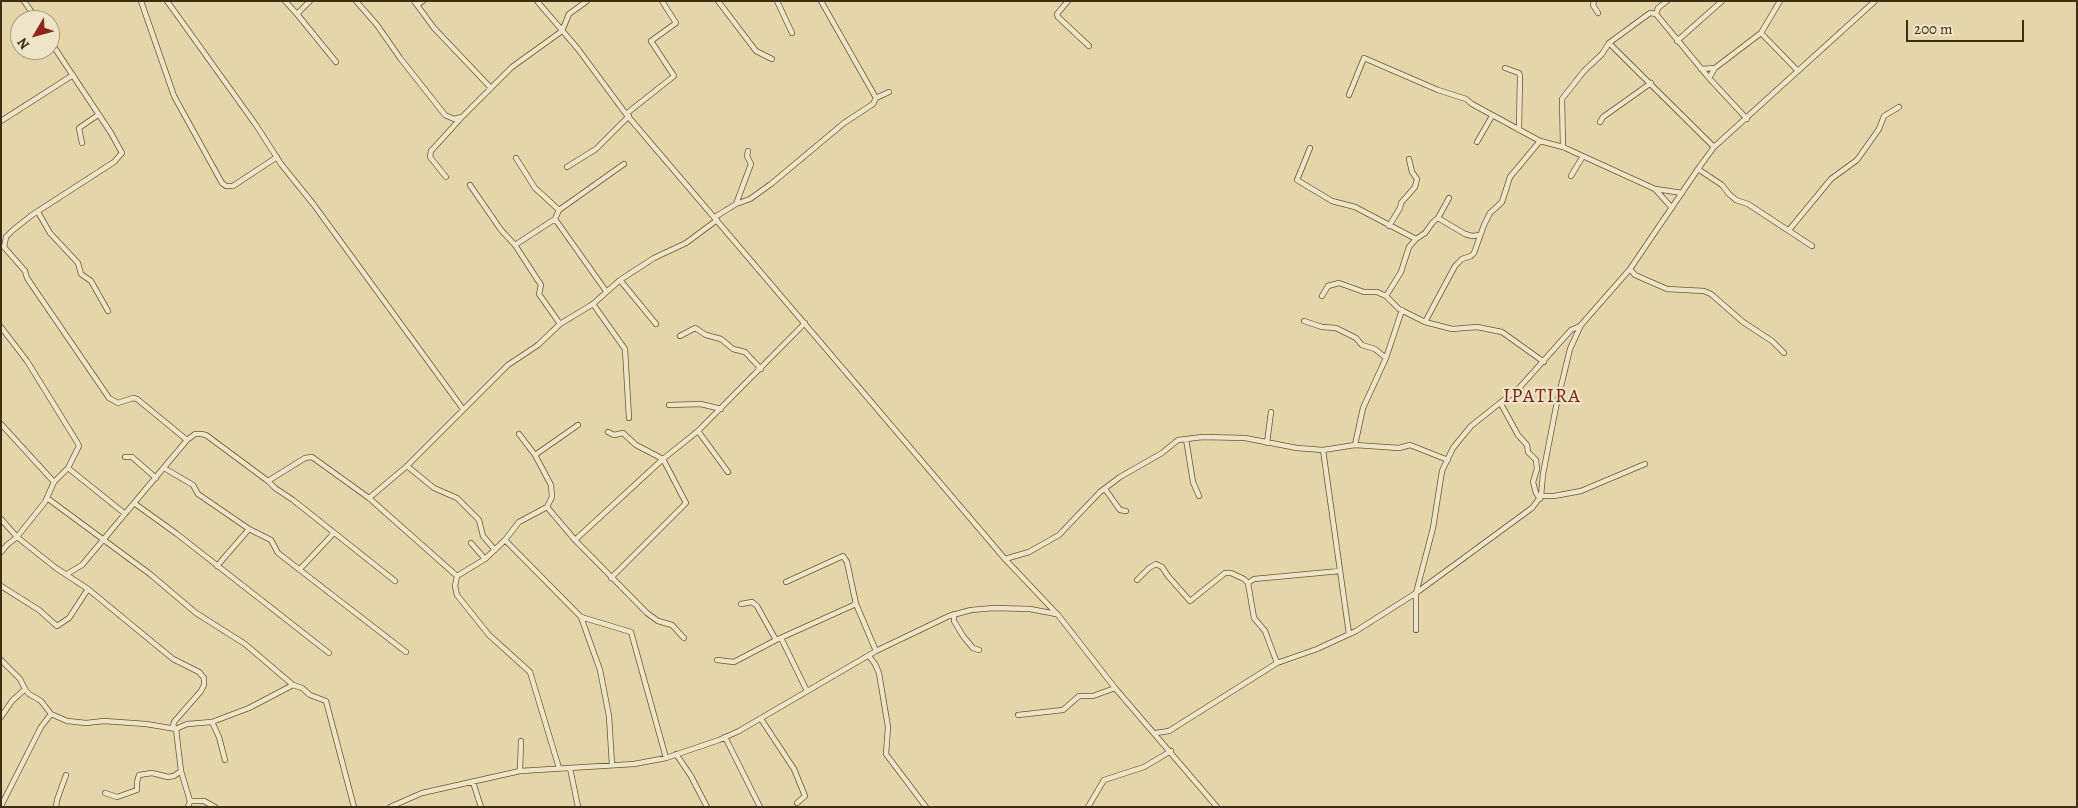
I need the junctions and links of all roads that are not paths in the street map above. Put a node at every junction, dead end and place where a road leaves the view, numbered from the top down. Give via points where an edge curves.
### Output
1 (141, 1) edge
2 (167, 1) edge
3 (285, 1) edge
4 (310, 1) edge
5 (356, 1) edge
6 (414, 1) edge
7 (423, 1) edge
8 (537, 1) edge
9 (587, 1) edge
10 (662, 1) edge
11 (718, 1) edge
12 (777, 1) edge
13 (821, 1) edge
14 (1068, 1) edge
15 (1594, 1) edge
16 (1667, 1) edge
17 (1722, 1) edge
18 (1780, 1) edge
19 (1875, 1) edge
20 (1598, 13) dead end
21 (297, 14) junction
22 (1656, 14) junction
23 (562, 31) junction
24 (792, 33) dead end
25 (1761, 33) junction
26 (1677, 40) junction
27 (1608, 43) junction
28 (1089, 46) dead end
29 (60, 56) edge
30 (772, 59) dead end
31 (336, 62) dead end
32 (1505, 68) dead end
33 (1715, 68) junction
34 (1701, 69) junction
35 (1798, 71) junction
36 (73, 75) junction
37 (1709, 78) junction
38 (1651, 83) junction
39 (490, 87) junction
40 (889, 92) dead end
41 (1348, 95) dead end
42 (876, 98) junction
43 (1899, 107) dead end
44 (98, 115) junction
45 (628, 115) junction
46 (1492, 116) junction
47 (462, 117) junction
48 (1747, 119) junction
49 (1, 122) edge
50 (1600, 122) dead end
51 (1519, 130) junction
52 (1540, 141) junction
53 (1477, 142) dead end
54 (82, 143) dead end
55 (1562, 147) junction
56 (1714, 147) junction
57 (1310, 148) dead end
58 (748, 151) dead end
59 (1583, 156) junction
60 (276, 157) junction
61 (516, 158) dead end
62 (1409, 159) dead end
63 (624, 164) dead end
64 (567, 167) dead end
65 (1698, 169) junction
66 (1571, 176) dead end
67 (446, 177) dead end
68 (470, 185) dead end
69 (1655, 189) junction
70 (1682, 193) junction
71 (1449, 198) dead end
72 (736, 204) junction
73 (1672, 208) junction
74 (559, 210) junction
75 (38, 212) junction
76 (1438, 218) junction
77 (555, 219) junction
78 (716, 219) junction
79 (1389, 226) junction
80 (1789, 230) junction
81 (1480, 235) junction
82 (1416, 239) junction
83 (515, 245) junction
84 (1812, 246) dead end
85 (2, 248) edge
86 (1630, 269) junction
87 (620, 280) junction
88 (606, 291) junction
89 (1322, 296) dead end
90 (1386, 296) junction
91 (593, 304) junction
92 (1402, 310) junction
93 (108, 311) dead end
94 (1304, 322) dead end
95 (1424, 322) junction
96 (805, 323) junction
97 (560, 324) junction
98 (656, 324) dead end
99 (1, 327) edge
100 (1577, 328) junction
101 (680, 336) dead end
102 (1784, 353) dead end
103 (1386, 358) junction
104 (1544, 362) junction
105 (761, 369) junction
106 (1500, 404) junction
107 (669, 405) dead end
108 (463, 409) junction
109 (721, 409) junction
110 (1271, 412) dead end
111 (629, 418) dead end
112 (1, 424) edge
113 (578, 425) dead end
114 (698, 431) junction
115 (608, 432) dead end
116 (519, 434) dead end
117 (1186, 439) junction
118 (187, 440) junction
119 (1267, 443) junction
120 (1355, 445) junction
121 (1323, 450) junction
122 (535, 455) junction
123 (125, 457) dead end
124 (664, 459) junction
125 (1448, 460) junction
126 (1645, 464) dead end
127 (407, 466) junction
128 (68, 468) junction
129 (164, 468) junction
130 (728, 472) dead end
131 (156, 478) junction
132 (268, 481) junction
133 (54, 482) junction
134 (1105, 488) junction
135 (1198, 496) dead end
136 (1540, 497) junction
137 (47, 498) junction
138 (369, 498) junction
139 (134, 503) junction
140 (547, 507) junction
141 (1126, 511) dead end
142 (124, 513) junction
143 (1, 519) edge
144 (249, 528) junction
145 (334, 533) junction
146 (17, 538) junction
147 (102, 540) junction
148 (505, 540) junction
149 (575, 540) junction
150 (471, 543) dead end
151 (495, 550) junction
152 (1, 552) edge
153 (485, 559) junction
154 (1005, 559) junction
155 (217, 566) junction
156 (300, 569) junction
157 (1340, 571) junction
158 (67, 574) junction
159 (457, 576) junction
160 (611, 578) junction
161 (1137, 580) dead end
162 (395, 581) dead end
163 (786, 582) dead end
164 (1248, 583) junction
165 (1, 586) edge
166 (88, 589) junction
167 (1416, 593) junction
168 (741, 604) dead end
169 (856, 604) junction
170 (954, 614) junction
171 (1058, 615) junction
172 (581, 617) junction
173 (1416, 630) dead end
174 (1349, 634) junction
175 (684, 638) dead end
176 (778, 639) junction
177 (979, 650) dead end
178 (876, 651) junction
179 (406, 652) dead end
180 (329, 653) dead end
181 (868, 656) junction
182 (1, 660) edge
183 (718, 660) dead end
184 (1276, 663) junction
185 (293, 685) junction
186 (1115, 688) junction
187 (25, 689) junction
188 (807, 691) junction
189 (51, 714) junction
190 (1018, 715) dead end
191 (1, 717) edge
192 (761, 720) junction
193 (212, 722) junction
194 (176, 729) junction
195 (1168, 730) junction
196 (1156, 734) junction
197 (725, 737) junction
198 (521, 741) dead end
199 (1163, 742) junction
200 (1170, 751) junction
201 (676, 754) junction
202 (666, 758) junction
203 (225, 760) dead end
204 (612, 765) junction
205 (558, 768) junction
206 (570, 768) junction
207 (181, 771) junction
208 (520, 771) junction
209 (66, 776) dead end
210 (473, 782) junction
211 (105, 793) dead end
212 (190, 801) junction
213 (797, 803) dead end
214 (1, 806) edge
215 (56, 807) edge
216 (188, 807) edge
217 (215, 807) edge
218 (354, 807) edge
219 (390, 807) edge
220 (481, 807) edge
221 (578, 807) edge
222 (707, 807) edge
223 (760, 807) edge
224 (926, 807) edge
225 (1088, 807) edge
226 (1217, 807) edge

1 - 60 street via 174,96 222,183 233,186
2 - 60 street
3 - 21 street
4 - 21 street
5 - 47 street via 378,25 445,115 454,119
6 - 7 street
6 - 39 street via 434,28
8 - 23 street
9 - 23 street via 570,14
10 - 45 street via 676,23 651,41 674,76
11 - 30 street via 756,51
12 - 24 street
13 - 42 street
14 - 28 street via 1058,17
15 - 20 street
16 - 22 street
17 - 26 street
18 - 25 street
19 - 35 street
21 - 31 street
22 - 26 street
22 - 27 street via 1650,13
23 - 39 street
23 - 45 street
25 - 33 street
25 - 35 street
26 - 34 street
27 - 38 street
27 - 55 street via 1562,99
29 - 36 street
32 - 51 street via 1520,76
33 - 34 street
33 - 37 street
34 - 37 street
35 - 48 street
36 - 44 street
36 - 49 street
37 - 48 street
38 - 50 street
38 - 56 street
39 - 47 street
40 - 42 street
41 - 46 street via 1364,58 1466,99
42 - 72 street via 873,104 844,123 772,184
43 - 80 street via 1884,116 1879,129 1857,160 1831,179
44 - 54 street via 79,128
44 - 75 street via 119,146 120,157
45 - 64 street via 596,149
45 - 78 street
46 - 51 street
46 - 53 street
47 - 67 street via 431,151 430,157
48 - 56 street
51 - 52 street
52 - 55 street
52 - 81 street via 1510,177 1507,193 1490,213
55 - 59 street
56 - 65 street
57 - 79 street via 1297,180 1332,201 1355,207
58 - 72 street via 751,164
59 - 66 street
59 - 69 street
60 - 108 street via 314,204
61 - 74 street via 535,188
62 - 79 street via 1417,179 1415,187 1401,203
63 - 74 street
65 - 70 street
65 - 80 street via 1722,185 1736,200
68 - 83 street
69 - 70 street
69 - 73 street
70 - 73 street
71 - 76 street
72 - 78 street
73 - 86 street
74 - 77 street
75 - 85 street via 6,237
75 - 93 street via 50,233 78,263 81,274 91,281
76 - 81 street via 1465,234
76 - 82 street
77 - 83 street
77 - 88 street
78 - 87 street via 686,243 654,258
78 - 96 street
79 - 82 street
80 - 84 street
81 - 95 street via 1474,253 1455,266
82 - 90 street
83 - 97 street via 541,285 539,294
85 - 118 street via 26,271 27,278 109,398 118,403 137,399
86 - 100 street
86 - 102 street via 1635,275 1667,289 1711,294
87 - 88 street
87 - 98 street
88 - 91 street
89 - 90 street via 1328,286 1339,283
90 - 92 street
91 - 97 street
91 - 111 street via 625,349
92 - 95 street
92 - 103 street
94 - 103 street via 1336,328
95 - 104 street via 1452,329 1477,327 1502,332
96 - 105 street
96 - 154 street
97 - 108 street via 538,345 508,365
99 - 128 street via 27,361 77,442
100 - 104 street
100 - 136 street via 1556,407
101 - 105 street via 695,328 745,352
103 - 120 street via 1363,408
104 - 106 street
105 - 109 street
106 - 125 street via 1471,426 1453,448
106 - 136 street via 1536,460 1533,482
107 - 109 street via 701,404
108 - 127 street
109 - 114 street
110 - 119 street
112 - 133 street
113 - 122 street
114 - 124 street
114 - 130 street
115 - 124 street via 614,435 624,433 636,445
116 - 122 street
117 - 119 street via 1244,438
117 - 134 street via 1178,440
117 - 135 street
118 - 129 street
118 - 132 street via 195,434 206,435
119 - 121 street
120 - 121 street
120 - 125 street via 1399,448 1410,445
121 - 157 street
122 - 140 street via 551,485 552,497
123 - 131 street via 132,457
124 - 149 street
124 - 160 street via 686,503
125 - 167 street via 1442,471 1433,528
126 - 136 street via 1581,491
127 - 138 street
127 - 151 street via 434,488 457,498 479,520 483,536
128 - 133 street
128 - 142 street
129 - 131 street
129 - 144 street
131 - 139 street
132 - 138 street via 312,457
132 - 145 street
133 - 137 street
134 - 141 street via 1120,510
134 - 154 street via 1059,535 1029,552
136 - 167 street via 1522,516
137 - 146 street
137 - 147 street
138 - 159 street
139 - 142 street
139 - 155 street
140 - 148 street via 519,522
140 - 149 street
142 - 147 street
143 - 146 street
144 - 155 street
144 - 156 street via 270,540 278,553
145 - 156 street
145 - 162 street
146 - 152 street
146 - 158 street
147 - 158 street via 82,565
147 - 185 street via 150,574 196,613 245,644
148 - 151 street
148 - 172 street
149 - 160 street
150 - 153 street
151 - 153 street
153 - 159 street
154 - 171 street
155 - 180 street
156 - 179 street
157 - 164 street via 1254,579
157 - 174 street
158 - 166 street
159 - 205 street via 456,595 489,636 530,672
160 - 175 street via 647,613 672,625
161 - 164 street via 1156,564 1190,601 1225,573 1232,573
163 - 169 street via 843,556
164 - 184 street via 1254,618 1265,631
165 - 166 street via 39,610 57,626 69,618
166 - 194 street via 173,659 204,678 201,691 174,722
167 - 173 street
167 - 174 street
168 - 176 street via 752,602
169 - 176 street
169 - 178 street
170 - 171 street via 1013,608
170 - 177 street via 954,621 963,636
170 - 178 street
171 - 186 street
172 - 202 street via 631,632
172 - 204 street via 600,670
174 - 184 street
176 - 183 street via 734,662
176 - 188 street
178 - 181 street
181 - 188 street
181 - 224 street via 878,673 888,727 886,754
182 - 187 street via 20,679
184 - 195 street
185 - 193 street via 249,708
185 - 218 street via 326,701
186 - 190 street via 1094,696 1079,696 1062,710
186 - 196 street
187 - 189 street
187 - 191 street via 12,700
188 - 192 street
189 - 194 street via 74,722 104,721
189 - 214 street via 41,727
192 - 197 street
192 - 213 street via 794,769 805,796
193 - 194 street via 187,724
193 - 203 street
194 - 207 street
195 - 196 street
195 - 199 street
196 - 199 street
197 - 201 street
197 - 223 street
198 - 208 street
199 - 200 street
200 - 225 street via 1144,767 1104,780
200 - 226 street
201 - 202 street
201 - 222 street
202 - 204 street
204 - 206 street
205 - 206 street
205 - 208 street
206 - 221 street
207 - 211 street via 168,777 152,773 140,775 138,790 117,797
207 - 212 street
208 - 210 street
209 - 215 street
210 - 219 street via 422,793
210 - 220 street
212 - 216 street
212 - 217 street via 204,801

